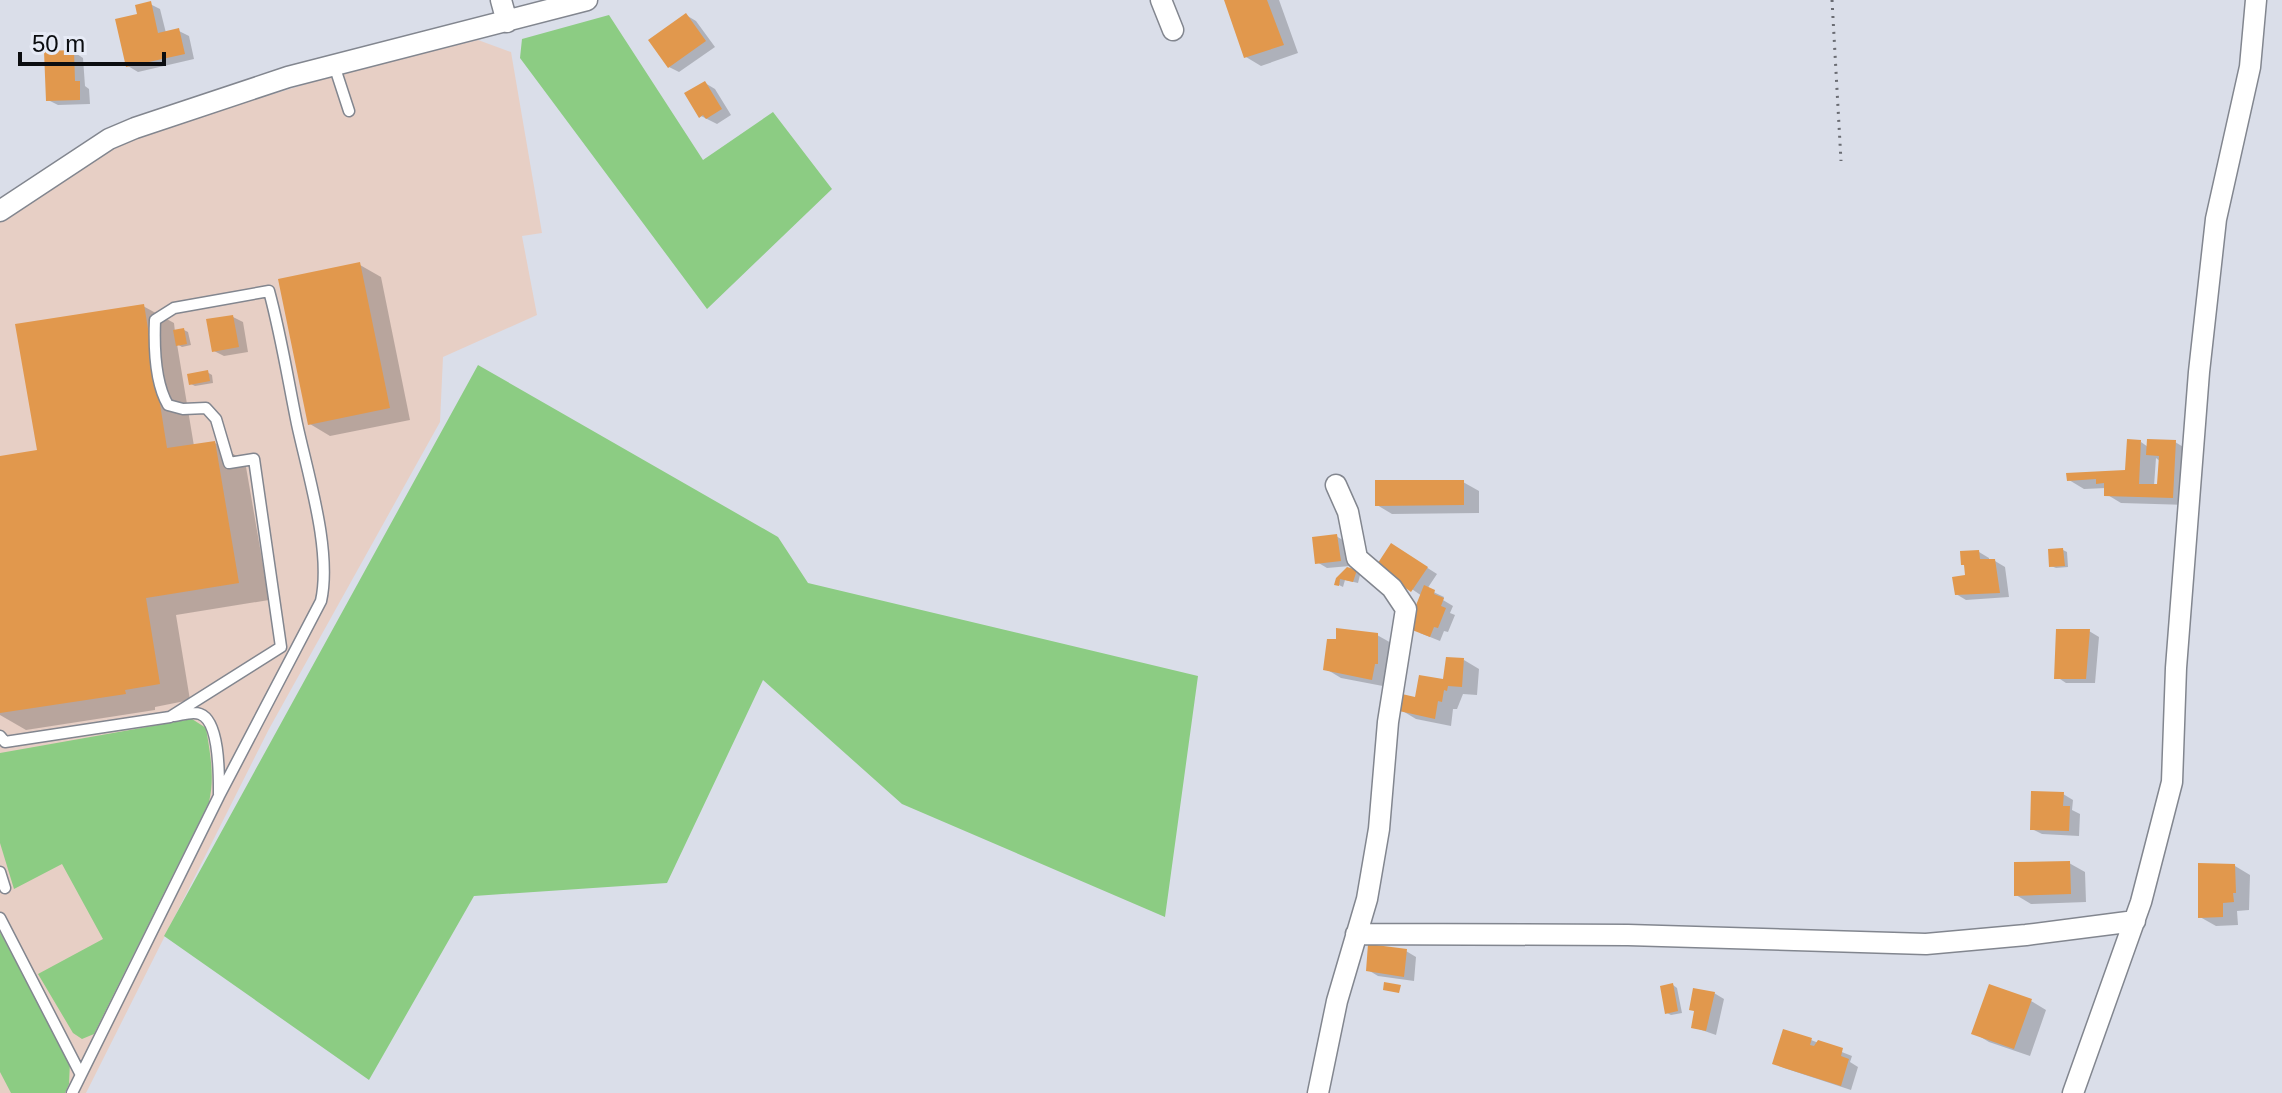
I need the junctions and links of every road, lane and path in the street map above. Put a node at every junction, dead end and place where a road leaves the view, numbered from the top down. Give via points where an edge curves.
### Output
1 (501, 0) edge
2 (587, 0) edge
3 (1161, 0) edge
4 (1832, 0) edge
5 (2256, 0) edge
6 (507, 22) junction
7 (1173, 30) dead end
8 (334, 65) junction
9 (349, 111) dead end
10 (1841, 161) dead end
11 (0, 211) edge
12 (1336, 485) dead end
13 (170, 717) junction
14 (0, 736) edge
15 (219, 796) junction
16 (0, 872) edge
17 (5, 888) dead end
18 (0, 918) edge
19 (2135, 921) junction
20 (1356, 934) junction
21 (81, 1075) junction
22 (72, 1093) edge
23 (1318, 1093) edge
24 (2073, 1093) edge

1 - 6 street
2 - 6 street
3 - 7 street
4 - 10 path
5 - 19 street via 2250,67 2216,219 2199,372 2172,782
6 - 8 street
8 - 9 lane
8 - 11 street via 109,139
12 - 20 street via 1348,512 1357,558 1392,588 1406,609 1388,722 1379,829
13 - 14 lane via 5,742
13 - 15 lane via 193,713 208,720 219,765
13 - 15 lane via 281,647 254,459 229,463 216,419 206,408 168,405 162,395 155,320 174,308 269,291 313,494 324,586 302,641
15 - 21 lane
16 - 17 lane
18 - 21 lane
19 - 20 street via 1926,944
19 - 24 street
20 - 23 street
21 - 22 lane

